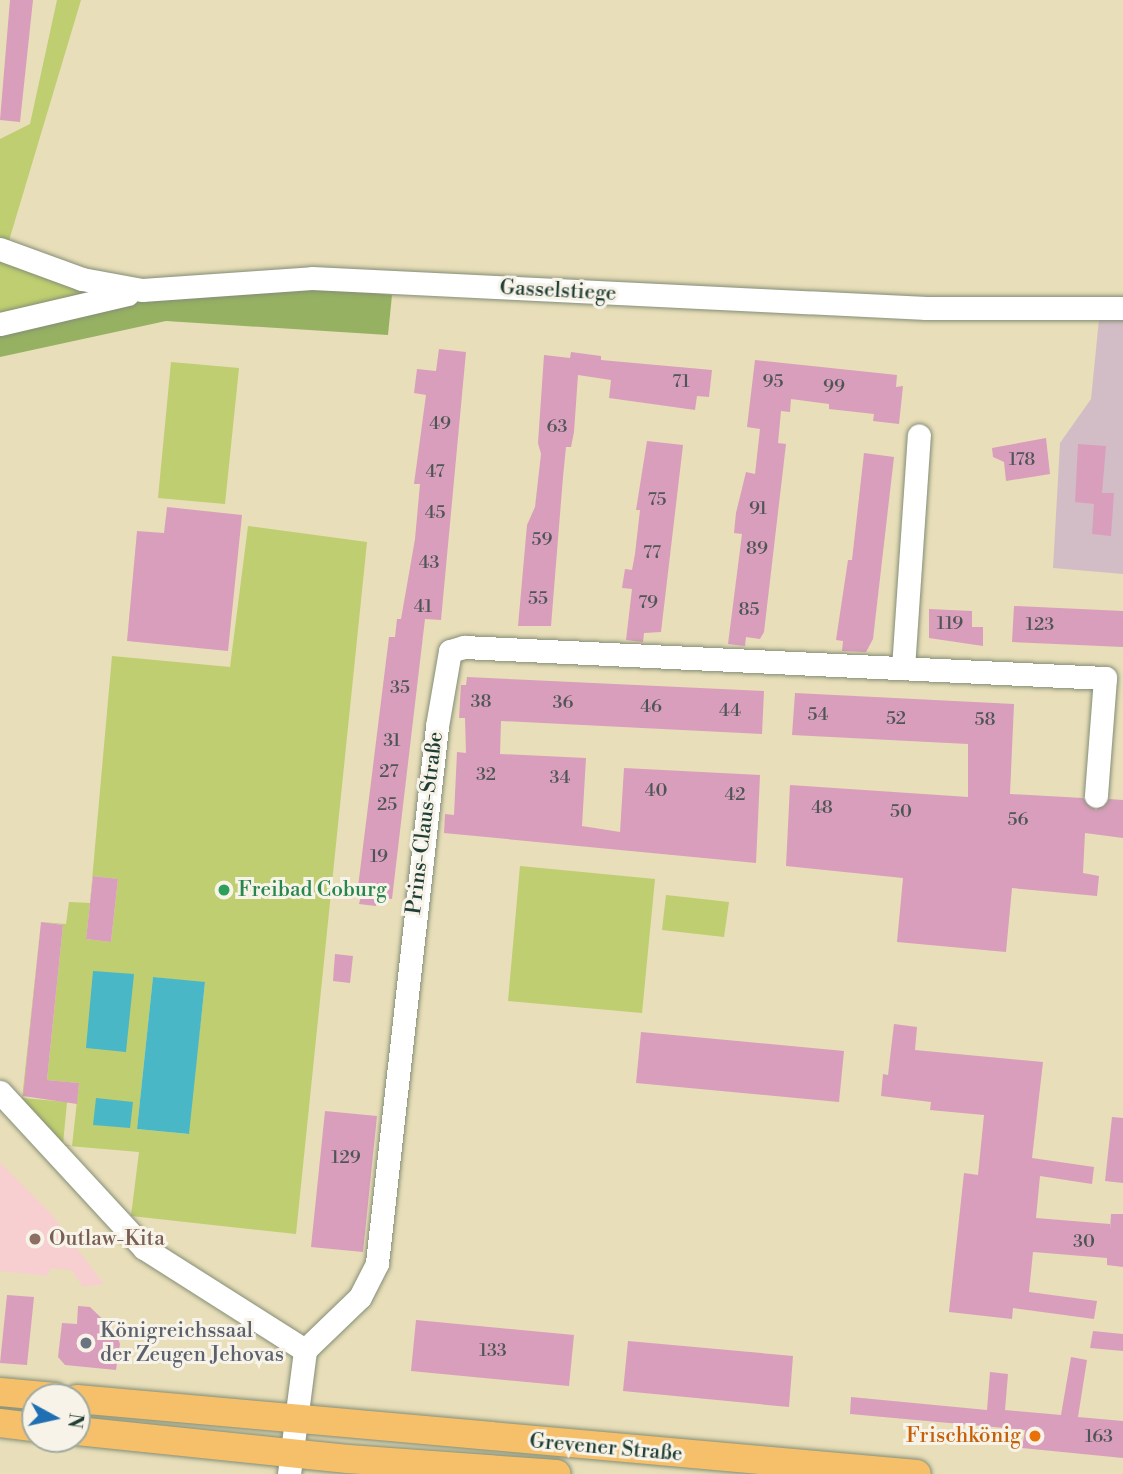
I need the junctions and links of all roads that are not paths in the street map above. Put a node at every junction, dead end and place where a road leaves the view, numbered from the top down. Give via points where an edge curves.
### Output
1 (0, 249) edge
2 (142, 290) junction
3 (1123, 308) edge
4 (0, 324) edge
5 (919, 436) dead end
6 (903, 668) junction
7 (1096, 796) dead end
8 (0, 1092) edge
9 (305, 1350) junction
10 (0, 1392) edge
11 (21, 1394) edge
12 (91, 1400) edge
13 (295, 1420) junction
14 (0, 1423) edge
15 (21, 1425) edge
16 (91, 1433) edge
17 (290, 1463) edge
18 (556, 1474) edge
19 (917, 1474) edge

1 - 2 street, Gasselstiege via 82,279
2 - 3 street, Gasselstiege via 312,278 926,308
2 - 4 street
5 - 6 street
6 - 7 street, Prins-Claus-Straße via 1105,678
6 - 9 street, Prins-Claus-Straße via 464,647 450,651 444,667 423,841 377,1263 360,1297
8 - 9 street via 144,1248
9 - 13 street
10 - 11 main road
12 - 13 main road, Grevener Straße
13 - 17 street
13 - 19 main road, Grevener Straße
14 - 15 main road
16 - 17 main road, Grevener Straße
17 - 18 main road, Grevener Straße

